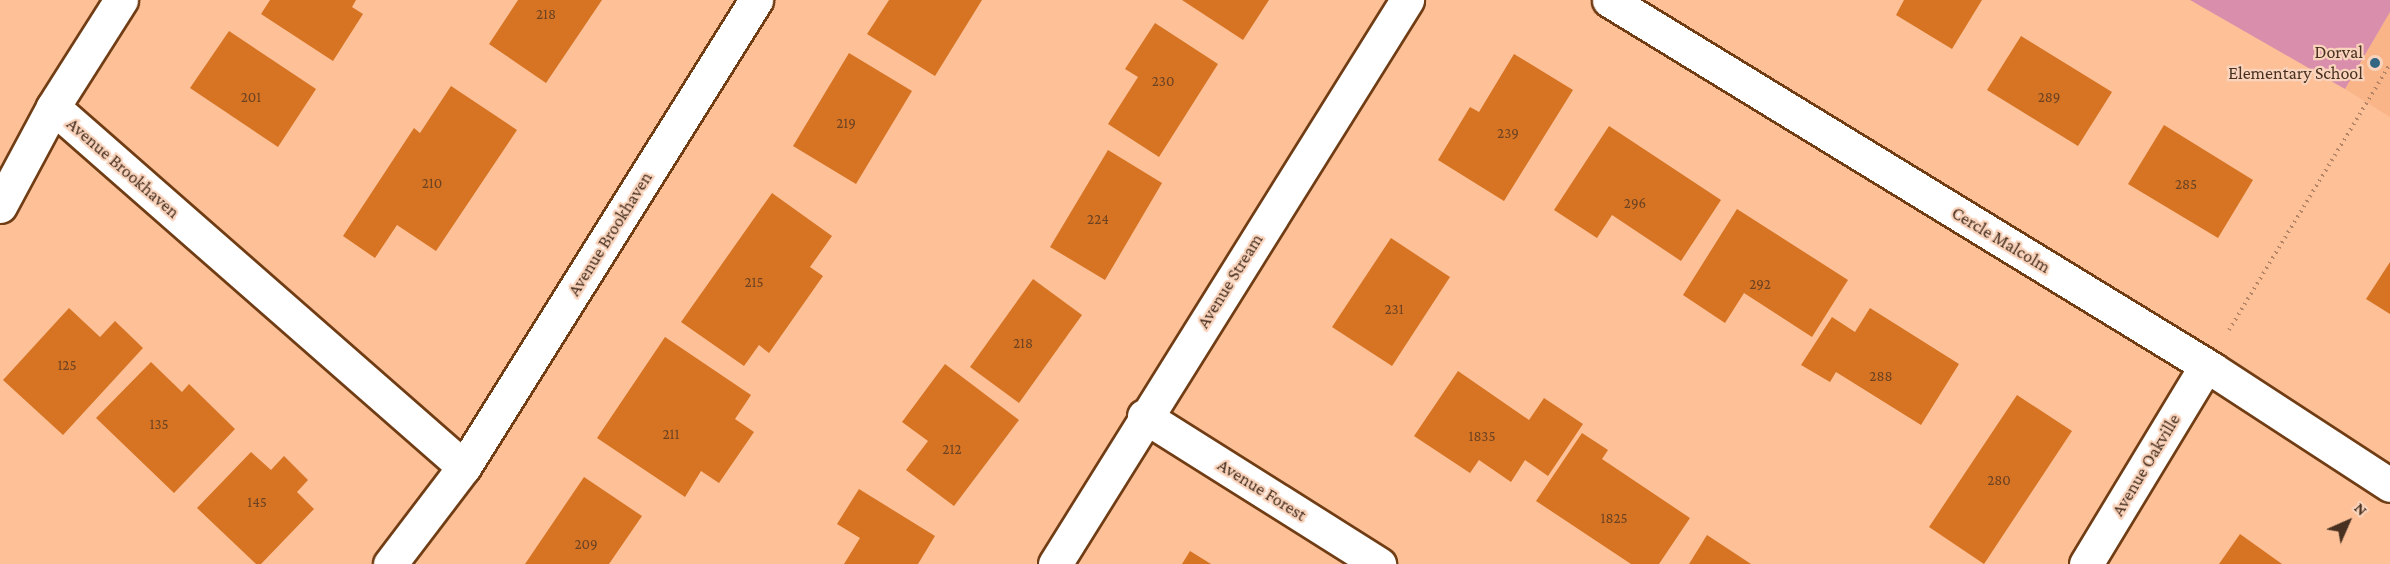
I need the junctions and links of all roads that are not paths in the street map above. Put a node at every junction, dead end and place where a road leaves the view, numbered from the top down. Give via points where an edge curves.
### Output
1 (121, 0) edge
2 (756, 0) edge
3 (1407, 0) edge
4 (1609, 0) edge
5 (53, 107) junction
6 (0, 206) edge
7 (2206, 366) junction
8 (1144, 416) junction
9 (464, 467) junction
10 (2390, 486) edge
11 (390, 564) edge
12 (1054, 564) edge
13 (1379, 564) edge
14 (2086, 564) edge

1 - 5 street
2 - 9 street, Avenue Brookhaven
3 - 8 street, Avenue Stream
4 - 7 street, Cercle Malcolm
5 - 6 street
5 - 9 street, Avenue Brookhaven
7 - 10 street, Cercle Malcolm
7 - 14 street, Avenue Oakville
8 - 12 street, Avenue Stream
8 - 13 street, Avenue Forest
9 - 11 street, Avenue Brookhaven

